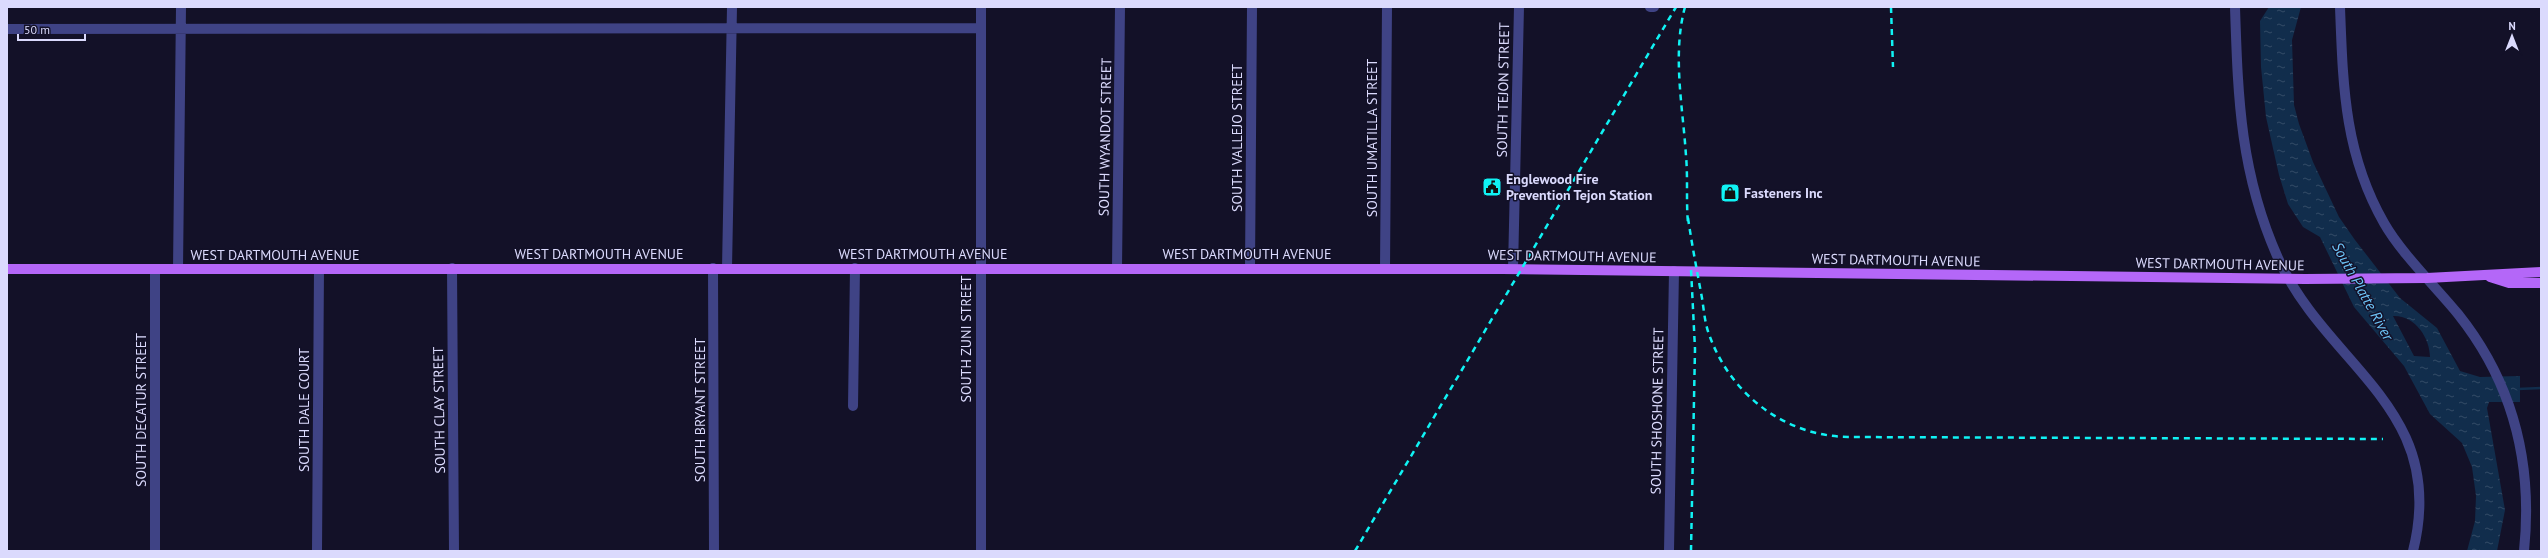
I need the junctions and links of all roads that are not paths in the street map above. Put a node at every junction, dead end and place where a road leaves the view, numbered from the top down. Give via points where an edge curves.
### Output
1 (181, 7) edge
2 (732, 7) edge
3 (981, 7) edge
4 (1120, 7) edge
5 (1252, 7) edge
6 (1387, 7) edge
7 (1518, 7) edge
8 (1650, 7) edge
9 (1654, 7) edge
10 (2235, 7) edge
11 (2340, 7) edge
12 (180, 28) junction
13 (981, 28) junction
14 (7, 29) edge
15 (732, 30) junction
16 (452, 268) junction
17 (713, 268) junction
18 (727, 268) junction
19 (855, 268) junction
20 (980, 268) junction
21 (1117, 268) junction
22 (1250, 268) junction
23 (7, 269) edge
24 (155, 269) junction
25 (178, 269) junction
26 (319, 269) junction
27 (1385, 269) junction
28 (1513, 269) junction
29 (1674, 271) junction
30 (2541, 272) edge
31 (2488, 276) junction
32 (2427, 278) junction
33 (2288, 279) junction
34 (2539, 283) edge
35 (853, 406) dead end
36 (155, 551) edge
37 (317, 551) edge
38 (454, 551) edge
39 (714, 551) edge
40 (981, 551) edge
41 (1669, 551) edge
42 (2413, 551) edge
43 (2524, 551) edge

1 - 12 street
2 - 15 street
3 - 13 street, SOUTH ZUNI STREET
4 - 21 street, SOUTH WYANDOT STREET
5 - 22 street, SOUTH VALLEJO STREET
6 - 27 street, SOUTH UMATILLA STREET
7 - 28 street, SOUTH TEJON STREET
8 - 9 street
10 - 33 street via 2240,115 2246,159 2266,230
11 - 32 street via 2344,97 2355,158 2384,224
12 - 14 street
12 - 15 street
12 - 25 street
13 - 15 street
13 - 20 street, SOUTH ZUNI STREET
15 - 18 street
16 - 17 main road, WEST DARTMOUTH AVENUE
16 - 26 main road, WEST DARTMOUTH AVENUE
16 - 38 street, SOUTH CLAY STREET
17 - 18 main road, WEST DARTMOUTH AVENUE
17 - 39 street, SOUTH BRYANT STREET
18 - 19 main road, WEST DARTMOUTH AVENUE
19 - 20 main road, WEST DARTMOUTH AVENUE
19 - 35 street
20 - 21 main road, WEST DARTMOUTH AVENUE
20 - 40 street, SOUTH ZUNI STREET
21 - 22 main road, WEST DARTMOUTH AVENUE
22 - 27 main road, WEST DARTMOUTH AVENUE
23 - 24 main road, WEST DARTMOUTH AVENUE
24 - 25 main road, WEST DARTMOUTH AVENUE
24 - 36 street, SOUTH DECATUR STREET
25 - 26 main road, WEST DARTMOUTH AVENUE
26 - 37 street, SOUTH DALE COURT
27 - 28 main road, WEST DARTMOUTH AVENUE
28 - 29 main road, WEST DARTMOUTH AVENUE
29 - 33 main road, WEST DARTMOUTH AVENUE
29 - 41 street, SOUTH SHOSHONE STREET
30 - 31 main road, WEST DARTMOUTH AVENUE via 2508,272
31 - 32 main road, WEST DARTMOUTH AVENUE
31 - 34 main road, WEST DARTMOUTH AVENUE via 2509,283
32 - 33 main road, WEST DARTMOUTH AVENUE
32 - 43 street via 2473,335 2497,374 2509,402 2519,432 2526,474
33 - 42 street via 2313,315 2383,396 2403,429 2411,450 2419,489 2419,518

